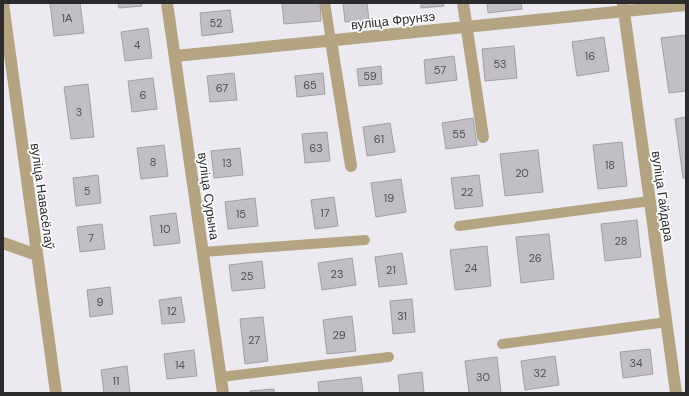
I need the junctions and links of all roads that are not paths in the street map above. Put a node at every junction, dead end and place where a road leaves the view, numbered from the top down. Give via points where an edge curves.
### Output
1 (4, 3) edge
2 (167, 3) edge
3 (325, 3) edge
4 (464, 3) edge
5 (686, 5) edge
6 (623, 7) edge
7 (467, 27) junction
8 (330, 41) junction
9 (175, 56) junction
10 (483, 137) dead end
11 (351, 166) dead end
12 (650, 201) junction
13 (459, 226) dead end
14 (365, 240) dead end
15 (3, 243) edge
16 (203, 252) junction
17 (37, 255) junction
18 (666, 322) junction
19 (502, 344) dead end
20 (389, 357) dead end
21 (221, 377) junction
22 (56, 393) edge
23 (223, 393) edge
24 (676, 393) edge

1 - 17 street, вуліца Навасёлаў
2 - 9 street, вуліца Сурына
3 - 8 lane
4 - 7 street
5 - 6 street, вуліца Фрунзэ
6 - 7 street, вуліца Фрунзэ
6 - 12 street, вуліца Гайдара
7 - 8 street, вуліца Фрунзэ
7 - 10 street
8 - 9 street, вуліца Фрунзэ
8 - 11 street
9 - 16 street, вуліца Сурына
12 - 13 lane
12 - 18 street, вуліца Гайдара
14 - 16 lane
15 - 17 street
16 - 21 street, вуліца Сурына
17 - 22 street, вуліца Навасёлаў
18 - 19 lane
18 - 24 street, вуліца Гайдара
20 - 21 lane
21 - 23 street, вуліца Сурына

